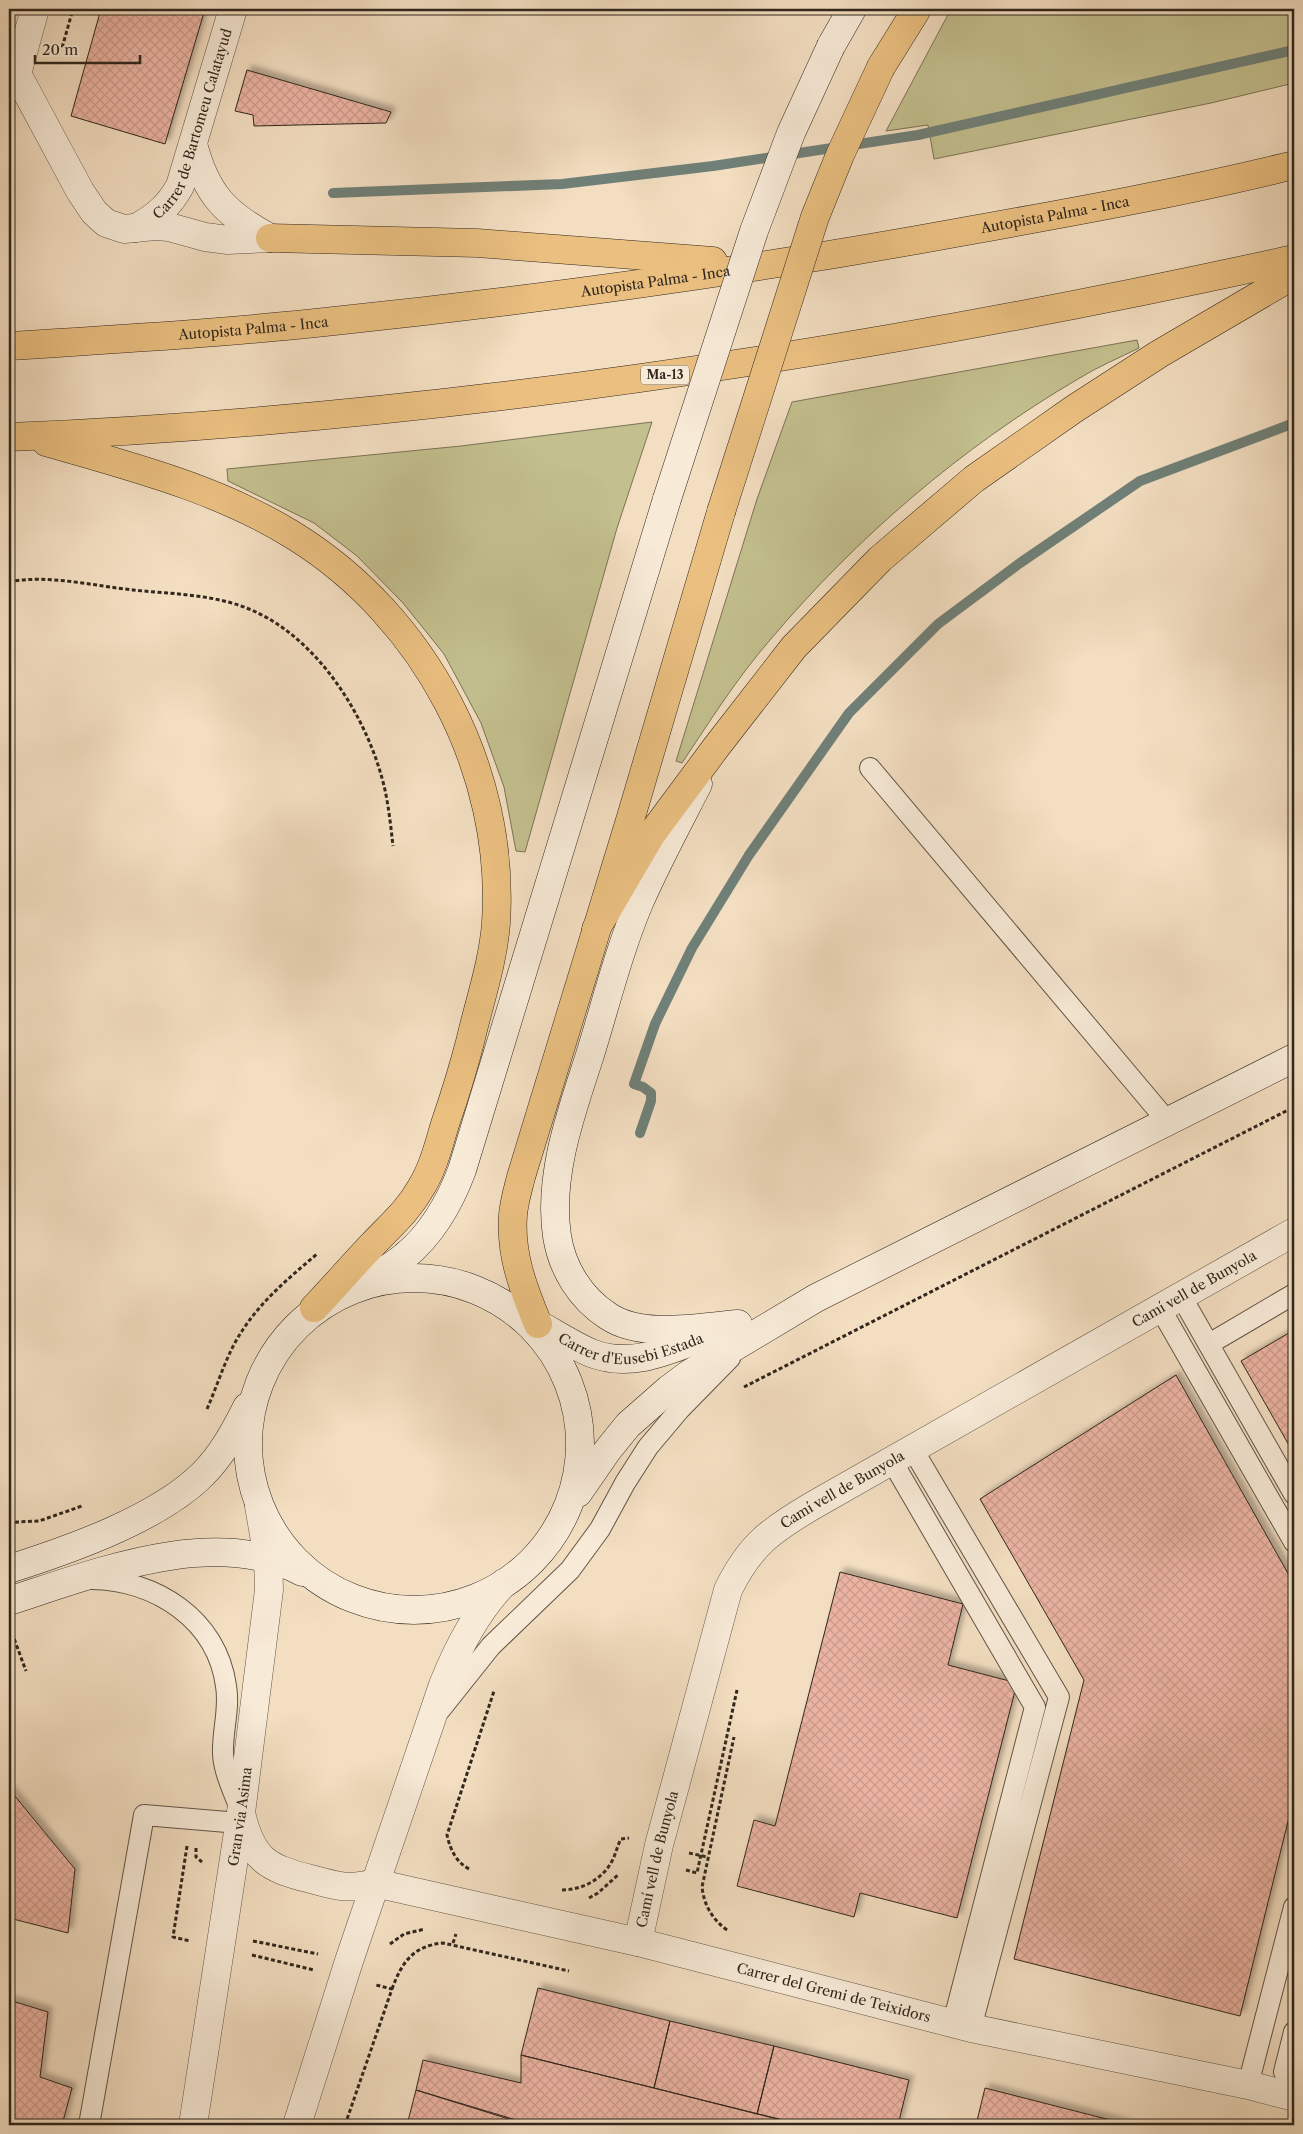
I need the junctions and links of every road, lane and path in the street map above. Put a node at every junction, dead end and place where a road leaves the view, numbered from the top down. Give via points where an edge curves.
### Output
1 (35, 9) edge
2 (233, 9) edge
3 (852, 9) edge
4 (917, 9) edge
5 (13, 67) edge
6 (192, 144) junction
7 (1294, 165) edge
8 (136, 228) junction
9 (270, 238) junction
10 (1294, 259) edge
11 (767, 266) junction
12 (1294, 275) edge
13 (9, 346) edge
14 (18, 437) edge
15 (9, 582) edge
16 (717, 746) junction
17 (870, 768) dead end
18 (393, 846) dead end
19 (596, 929) junction
20 (1294, 1058) edge
21 (1294, 1106) edge
22 (1168, 1122) junction
23 (1294, 1232) edge
24 (322, 1249) dead end
25 (360, 1286) junction
26 (1294, 1294) edge
27 (1171, 1302) junction
28 (314, 1308) junction
29 (744, 1332) junction
30 (543, 1335) junction
31 (1209, 1344) junction
32 (259, 1386) junction
33 (737, 1391) dead end
34 (204, 1416) dead end
35 (902, 1455) junction
36 (1294, 1494) edge
37 (83, 1506) dead end
38 (259, 1506) junction
39 (568, 1506) junction
40 (9, 1525) edge
41 (1294, 1542) edge
42 (268, 1558) junction
43 (9, 1569) edge
44 (80, 1578) junction
45 (317, 1580) junction
46 (504, 1583) junction
47 (9, 1601) edge
48 (12, 1633) dead end
49 (26, 1671) dead end
50 (496, 1682) dead end
51 (738, 1687) dead end
52 (430, 1723) junction
53 (734, 1737) dead end
54 (240, 1818) junction
55 (199, 1819) junction
56 (657, 1854) junction
57 (701, 1856) junction
58 (707, 1857) junction
59 (205, 1867) dead end
60 (375, 1883) junction
61 (558, 1890) dead end
62 (581, 1900) dead end
63 (475, 1907) junction
64 (1294, 1907) edge
65 (433, 1929) dead end
66 (731, 1932) dead end
67 (448, 1933) dead end
68 (222, 1935) junction
69 (455, 1935) junction
70 (638, 1942) junction
71 (453, 1943) junction
72 (386, 1950) dead end
73 (349, 1961) junction
74 (569, 1971) dead end
75 (392, 1989) dead end
76 (962, 2025) junction
77 (1294, 2032) edge
78 (1288, 2084) edge
79 (1248, 2085) junction
80 (89, 2125) edge
81 (193, 2125) edge
82 (298, 2125) edge

1 - 5 street
2 - 6 street, Carrer de Bartomeu Calatayud
3 - 25 street, bridge via 831,46 791,133 754,231 667,499 462,1170 445,1208 420,1242
4 - 19 highway, bridge via 881,68 815,217 721,512
5 - 8 street via 94,212 115,227
6 - 8 street, Carrer de Bartomeu Calatayud via 180,186 171,202
6 - 9 street via 205,181 216,198 245,224
7 - 11 highway, Autopista Palma - Inca via 1095,208
8 - 9 street via 169,227 204,238 228,240
9 - 11 highway via 477,243
10 - 14 highway, Ma-13 via 982,323 660,375 389,409
11 - 13 highway, Autopista Palma - Inca via 332,322
12 - 16 highway via 1159,354 974,479 880,559 794,648
14 - 28 highway via 178,481 266,519 325,557 386,612 419,656 449,703 477,769 493,839 496,924 465,1061 432,1166 414,1200
15 - 18 path via 45,580 214,599 248,609 279,626 313,655 341,688 354,712 384,788
16 - 19 highway via 651,835
16 - 29 street via 639,904 623,950 569,1126 556,1192 556,1222 560,1250 574,1283 609,1317 630,1326
17 - 22 lane
19 - 30 highway via 521,1177 513,1214 517,1268
20 - 22 street
21 - 33 path
22 - 29 street
23 - 27 street, Camí vell de Bunyola
24 - 34 path via 283,1283 241,1332
25 - 28 street
25 - 30 street, Carrer d'Eusebi Estada via 398,1278 428,1277 456,1282 507,1306
26 - 31 lane
27 - 31 lane
27 - 35 street, Camí vell de Bunyola
27 - 41 lane
28 - 32 street via 282,1342
29 - 30 street, Carrer d'Eusebi Estada via 631,1360 591,1353
29 - 39 street via 669,1388 628,1425
29 - 52 lane via 648,1447 600,1529 570,1570 491,1646
30 - 39 street via 562,1370 578,1427 579,1474
31 - 36 lane
32 - 38 street via 248,1435 247,1457
32 - 43 street via 216,1459 170,1501 78,1544
35 - 56 street, Camí vell de Bunyola via 771,1532 745,1559 728,1590
35 - 76 lane via 1034,1707
37 - 40 path via 39,1520
38 - 42 street, Gran via Asima
38 - 45 street via 279,1542
39 - 46 street via 540,1550 523,1569
42 - 44 street via 232,1553 184,1555
42 - 45 street
42 - 54 street, Gran via Asima via 269,1590
44 - 47 street
44 - 54 lane via 109,1579 162,1595 188,1615 211,1643 226,1684 228,1700 223,1755
45 - 46 street via 342,1595 368,1604 415,1608 452,1606
46 - 52 street via 476,1617 459,1648
48 - 49 path
50 - 63 path via 447,1835 452,1852 474,1872
51 - 57 path
52 - 60 street
53 - 58 path
54 - 55 lane
54 - 60 street via 255,1850 263,1860 281,1871 341,1888
54 - 68 street, Gran via Asima
55 - 59 path via 196,1854
55 - 80 lane via 144,1815
56 - 57 path
56 - 57 path via 697,1873
56 - 61 path via 624,1837 618,1843 611,1864 598,1877 579,1888
56 - 62 path via 627,1858 614,1880 598,1893
56 - 70 street, Camí vell de Bunyola
57 - 58 path
58 - 66 path via 703,1899 716,1921
60 - 63 street, Carrer del Gremi de Teixidors
60 - 73 street
63 - 69 path
63 - 69 path via 467,1937
63 - 70 street, Carrer del Gremi de Teixidors
64 - 79 lane
65 - 72 path via 404,1934
67 - 69 path
68 - 73 path
68 - 81 street, Gran via Asima
69 - 71 path
70 - 76 street, Carrer del Gremi de Teixidors
71 - 74 path
71 - 75 path via 431,1944 412,1955 399,1972
73 - 82 street
76 - 79 street, Carrer del Gremi de Teixidors
77 - 78 lane
78 - 79 street, Carrer del Gremi de Teixidors

